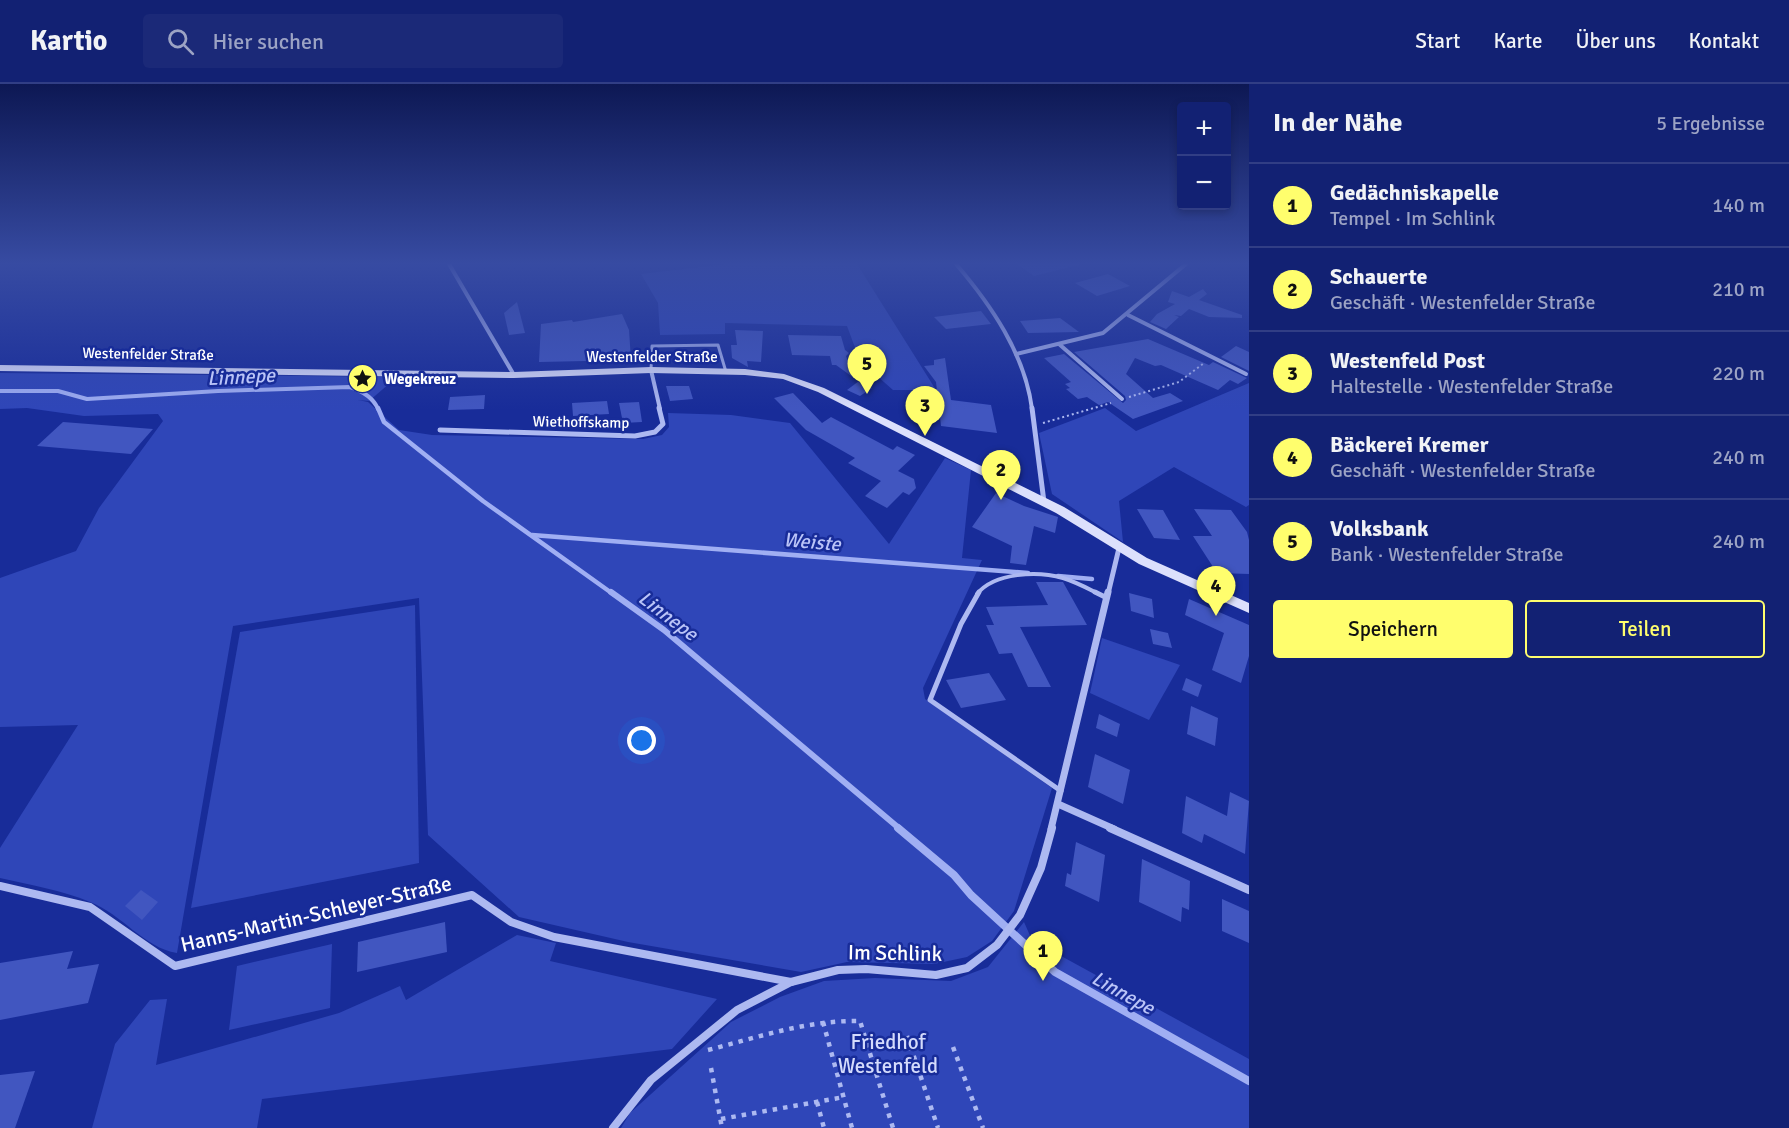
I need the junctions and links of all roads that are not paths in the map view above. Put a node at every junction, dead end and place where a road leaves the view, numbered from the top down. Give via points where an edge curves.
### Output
1 (478, 313) edge
2 (994, 313) edge
3 (1131, 313) edge
4 (1128, 315) junction
5 (1059, 344) junction
6 (1016, 354) junction
7 (0, 368) edge
8 (651, 370) junction
9 (726, 372) junction
10 (1246, 374) dead end
11 (514, 375) junction
12 (1122, 399) dead end
13 (440, 430) dead end
14 (1044, 502) junction
15 (1119, 548) junction
16 (1106, 597) junction
17 (1249, 608) edge
18 (1061, 791) junction
19 (1059, 804) junction
20 (0, 886) edge
21 (1249, 890) edge
22 (791, 982) junction
23 (613, 1128) edge

1 - 11 street
2 - 6 street
3 - 4 street
4 - 5 street via 1103,333
4 - 10 street
5 - 6 street
5 - 12 street
6 - 14 street via 1030,395
7 - 11 main road, Westenfelder Straße
8 - 9 main road, Westenfelder Straße
8 - 9 lane via 652,346 718,345
8 - 11 main road, Westenfelder Straße
8 - 13 street, Wiethoffskamp via 663,424 655,432 635,436
9 - 14 main road, Westenfelder Straße via 784,377 821,390
14 - 15 main road, Westenfelder Straße
15 - 16 street, Im Schlink
15 - 17 main road, Westenfelder Straße via 1192,585
16 - 18 street, Im Schlink
16 - 18 lane via 1062,578 1028,576 983,586 968,609 930,700
18 - 19 street, Im Schlink
19 - 21 street
19 - 22 street, Im Schlink via 1041,868 1020,915 998,945 967,968 936,975 838,970
20 - 22 street, Hanns-Martin-Schleyer-Straße via 90,907 175,966 472,895 511,922 554,937
22 - 23 street, Im Schlink via 737,1010 651,1080

